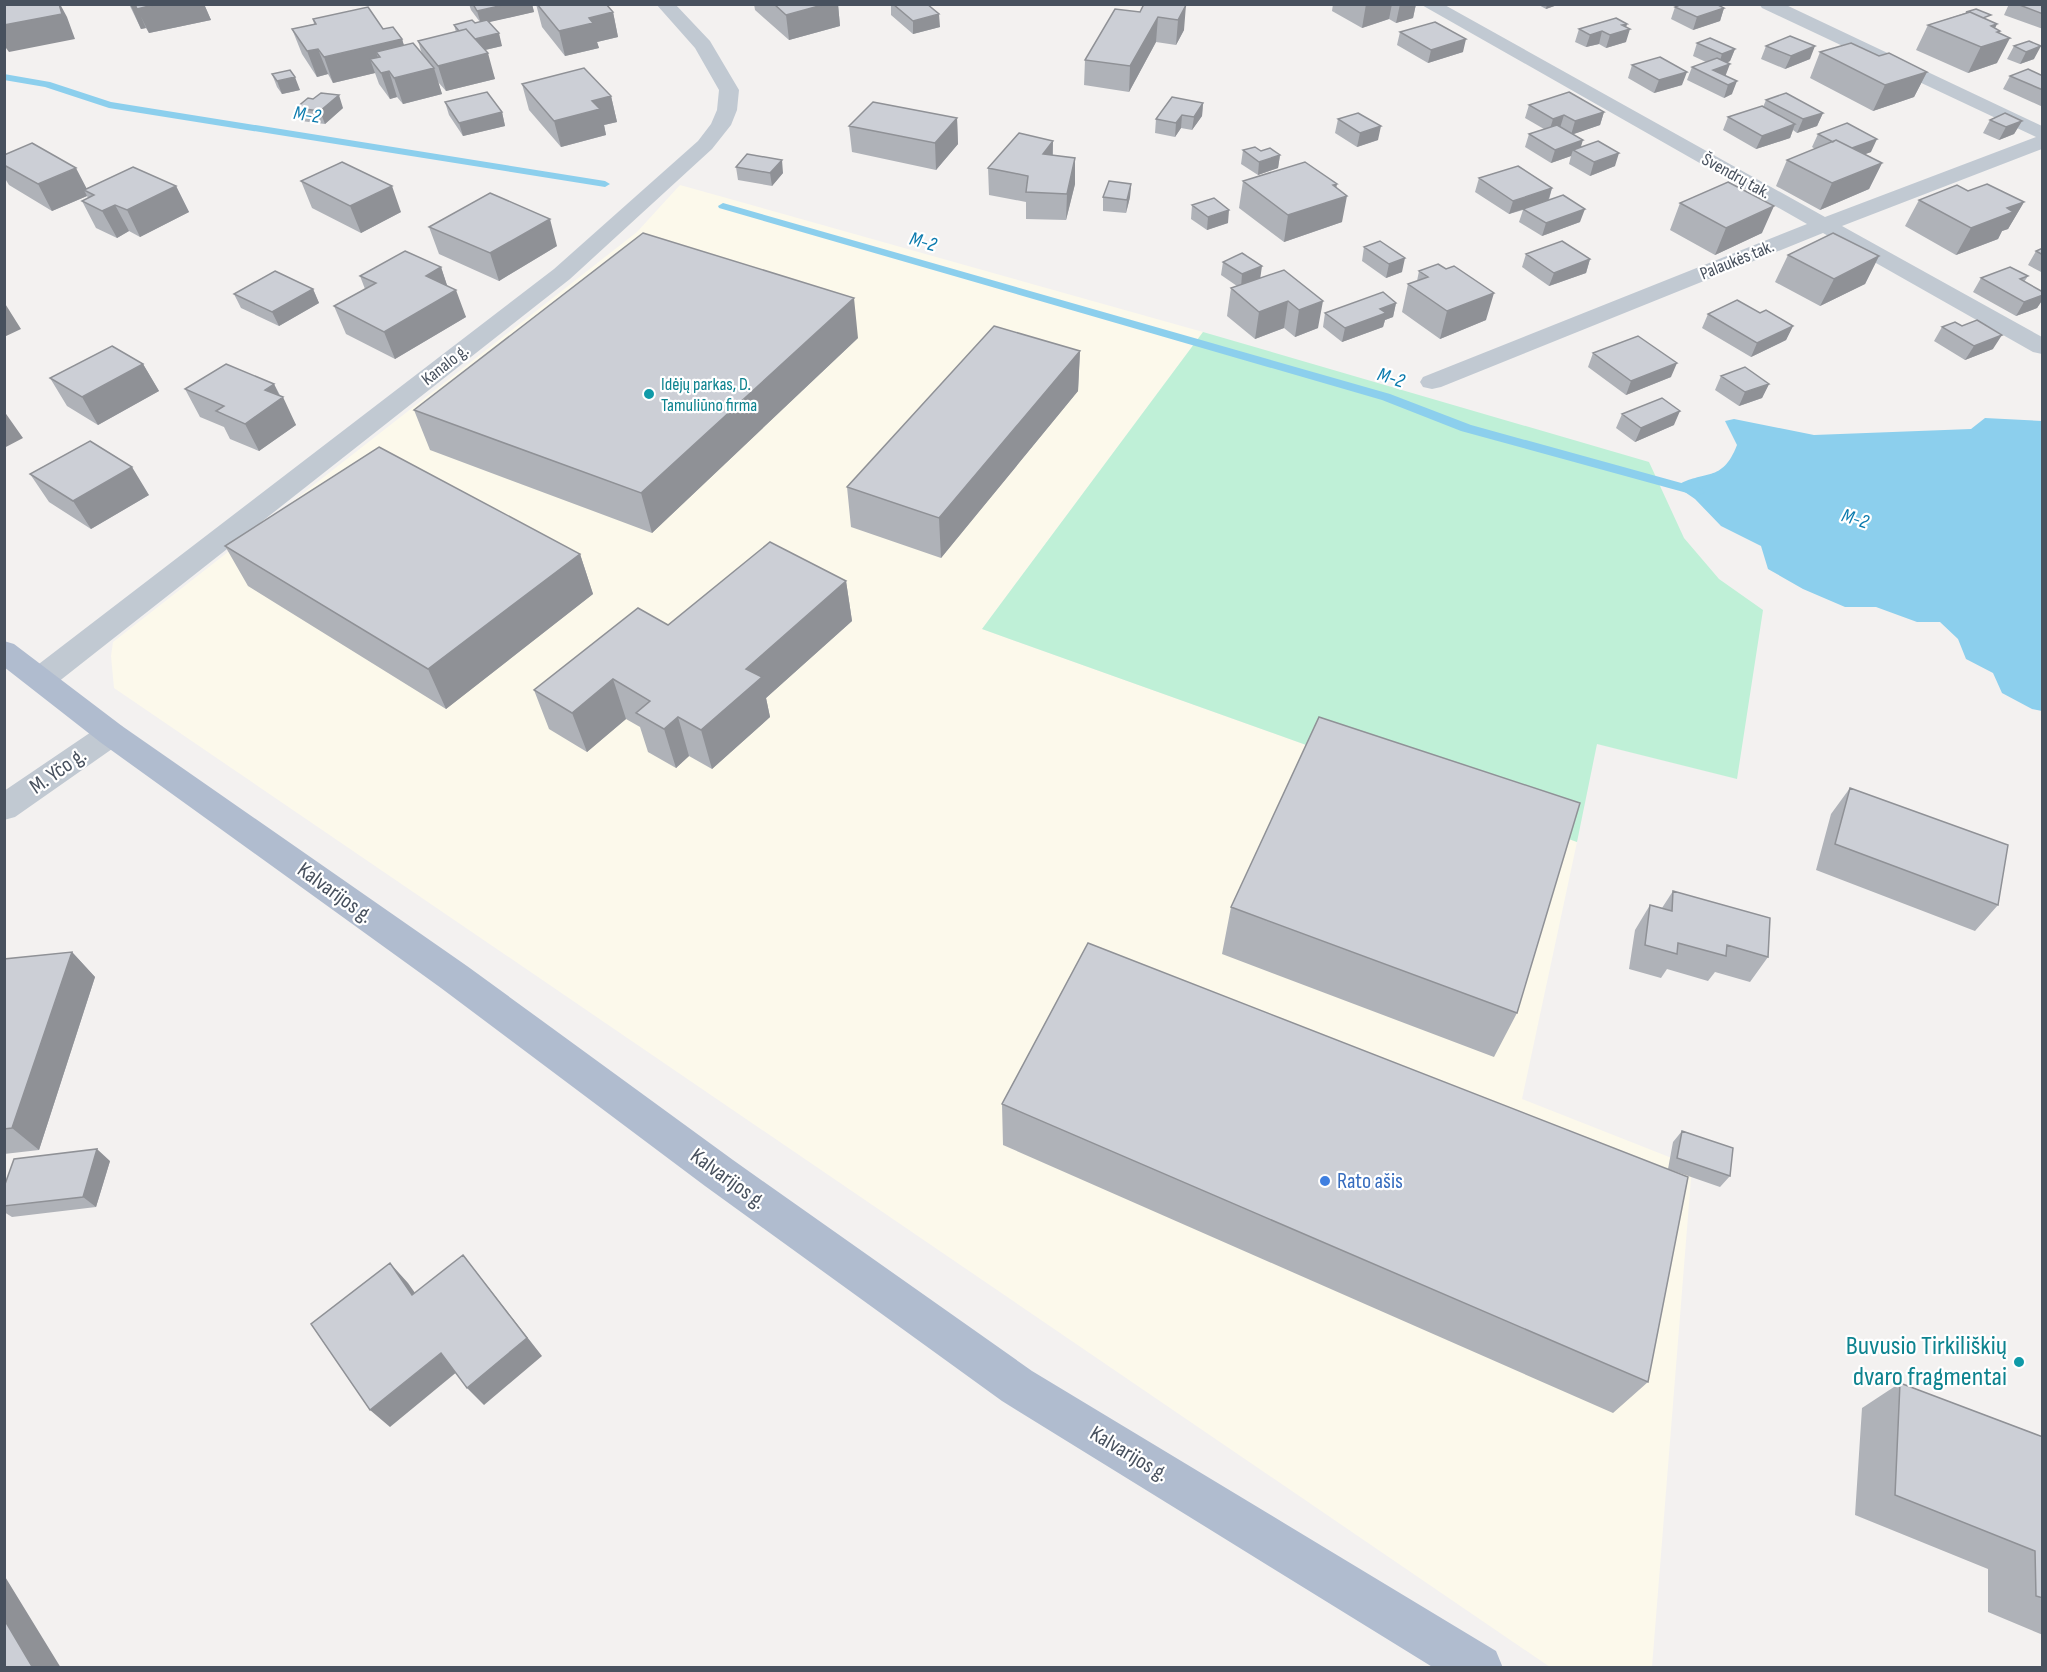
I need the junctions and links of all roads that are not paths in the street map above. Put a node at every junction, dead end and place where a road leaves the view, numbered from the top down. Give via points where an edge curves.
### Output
1 (665, 4) edge
2 (1429, 4) edge
3 (1768, 4) edge
4 (2043, 133) edge
5 (2043, 142) edge
6 (1824, 225) junction
7 (2043, 347) edge
8 (1432, 382) dead end
9 (4, 651) edge
10 (42, 678) junction
11 (111, 734) junction
12 (4, 808) edge
13 (1479, 1668) edge

1 - 10 street, Kanalo g. via 703,45 729,90 721,125 705,145 562,274
2 - 6 street, Švendrų tak.
3 - 4 street
5 - 6 street, Palaukės tak.
6 - 7 street, Švendrų tak.
6 - 8 street, Palaukės tak.
9 - 10 main road, Kalvarijos g.
10 - 11 main road, Kalvarijos g.
11 - 12 street, M. Yčo g.
11 - 13 main road, Kalvarijos g. via 1017,1386

